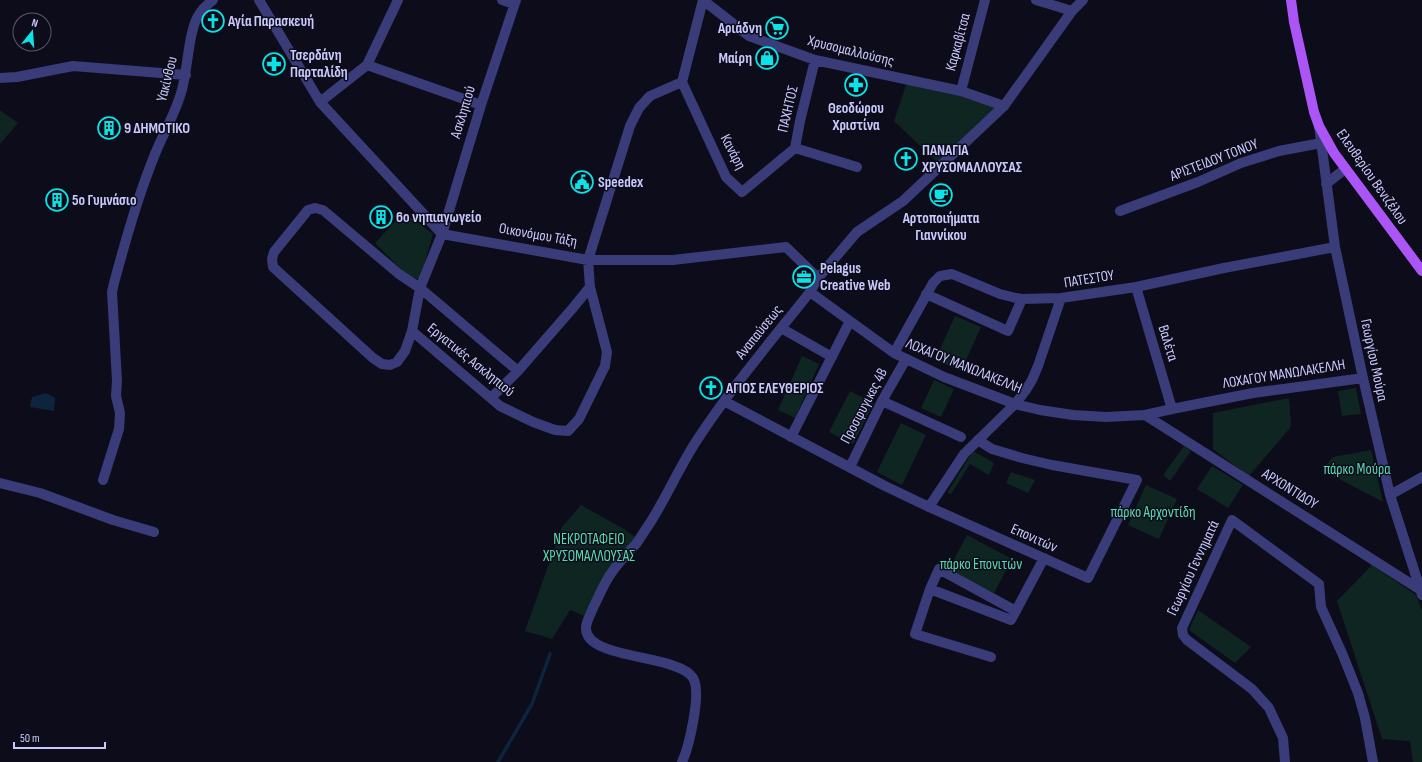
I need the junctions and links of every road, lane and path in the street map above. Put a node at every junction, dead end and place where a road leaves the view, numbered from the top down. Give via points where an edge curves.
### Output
1 (213, 0) edge
2 (259, 0) edge
3 (398, 0) edge
4 (502, 0) edge
5 (703, 0) edge
6 (985, 0) edge
7 (1036, 0) edge
8 (1083, 0) edge
9 (1291, 0) edge
10 (515, 2) edge
11 (1072, 11) junction
12 (815, 60) junction
13 (367, 65) junction
14 (186, 75) junction
15 (0, 78) edge
16 (682, 82) junction
17 (961, 91) junction
18 (320, 102) junction
19 (481, 105) junction
20 (1004, 106) junction
21 (1319, 126) junction
22 (1321, 143) junction
23 (795, 148) junction
24 (857, 167) dead end
25 (1345, 169) junction
26 (1326, 184) junction
27 (1120, 211) dead end
28 (442, 234) junction
29 (1334, 247) junction
30 (588, 260) junction
31 (1422, 271) edge
32 (818, 278) junction
33 (590, 287) junction
34 (1136, 287) junction
35 (420, 288) junction
36 (810, 292) junction
37 (926, 294) junction
38 (1061, 298) junction
39 (1022, 299) junction
40 (850, 321) junction
41 (782, 328) junction
42 (412, 331) junction
43 (894, 353) junction
44 (832, 357) junction
45 (906, 359) junction
46 (518, 371) junction
47 (1363, 378) junction
48 (490, 398) junction
49 (724, 401) junction
50 (882, 402) junction
51 (1015, 404) junction
52 (1172, 409) junction
53 (1145, 415) junction
54 (791, 437) junction
55 (961, 437) dead end
56 (978, 440) junction
57 (850, 467) junction
58 (1422, 477) edge
59 (103, 480) dead end
60 (0, 483) edge
61 (1390, 495) junction
62 (930, 507) junction
63 (154, 532) dead end
64 (1044, 558) junction
65 (930, 588) junction
66 (1421, 592) edge
67 (1016, 611) junction
68 (991, 657) dead end
69 (682, 762) edge
70 (1285, 762) edge
71 (1372, 762) edge

1 - 14 street, Υακίνθου via 199,14 192,31
2 - 18 street
3 - 13 street
4 - 10 street
5 - 12 street, Χρυσομαλλούσης via 750,36
5 - 16 street
6 - 17 street, Καρκαβίτσα
7 - 11 street
8 - 11 street, Αναπαύσεως
9 - 21 main road, Ελευθερίου Βενιζέλου
10 - 19 street, Ασκληπιού
11 - 20 street, Αναπαύσεως
12 - 17 street, Χρυσομαλλούσης
12 - 23 street, ΠΑΧΗΤΟΣ
13 - 18 street
13 - 19 street
14 - 15 street via 73,66
14 - 59 street, Υακίνθου via 181,94 155,154 131,221 114,282 112,292 117,369 116,396 120,414 119,429
16 - 23 street, Κανάρη via 726,177 742,192
16 - 30 street via 650,96 639,108 630,126
17 - 20 street, Χρυσομαλλούσης
18 - 28 street
19 - 28 street, Ασκληπιού
20 - 32 street, Αναπαύσεως via 903,201 857,232
21 - 22 street, Γεωργίου Μούρα
21 - 25 main road, Ελευθερίου Βενιζέλου
22 - 26 street, Γεωργίου Μούρα
22 - 27 street, ΑΡΙΣΤΕΙΔΟΥ ΤΟΝΟΥ via 1240,163 1198,182
23 - 24 street, ΠΑΧΗΤΟΣ
25 - 26 street
25 - 31 main road, Ελευθερίου Βενιζέλου
26 - 29 street, Γεωργίου Μούρα
28 - 30 street, Οικονόμου Τάξη
28 - 35 street, Εργατικές Ασκληπιού
29 - 34 street, ΠΑΤΕΣΤΟΥ
29 - 47 street, Γεωργίου Μούρα
30 - 32 street, Οικονόμου Τάξη via 673,260 786,247
30 - 33 street
32 - 36 street, Αναπαύσεως
33 - 46 street, Εργατικές Ασκληπιού
33 - 48 street, Εργατικές Ασκληπιού via 607,352 605,366 580,419 568,431 555,430 500,406
34 - 38 street, ΠΑΤΕΣΤΟΥ
34 - 52 street, Βαλέτα
35 - 42 street, Εργατικές Ασκληπιού
35 - 42 street, Εργατικές Ασκληπιού via 399,274 323,210 315,208 308,210 274,252 272,259 273,267 382,364 390,365 401,358
35 - 46 street, Εργατικές Ασκληπιού
36 - 40 street, ΛΟΧΑΓΟΥ ΜΑΝΩΛΑΚΕΛΛΗ
36 - 41 street, Αναπαύσεως
37 - 39 street, ΠΑΤΕΣΤΟΥ via 940,276 952,274 1000,294
37 - 39 street via 1008,331
37 - 43 street, ΠΑΤΕΣΤΟΥ
38 - 39 street, ΠΑΤΕΣΤΟΥ
38 - 51 street via 1032,380
40 - 43 street, ΛΟΧΑΓΟΥ ΜΑΝΩΛΑΚΕΛΛΗ
40 - 44 street
41 - 44 street
41 - 49 street, Αναπαύσεως
42 - 48 street, Εργατικές Ασκληπιού
43 - 45 street, ΛΟΧΑΓΟΥ ΜΑΝΩΛΑΚΕΛΛΗ
44 - 54 street
45 - 50 street, Προσφυγικες 4Β
45 - 51 street, ΛΟΧΑΓΟΥ ΜΑΝΩΛΑΚΕΛΛΗ via 944,377
46 - 48 street
47 - 52 street, ΛΟΧΑΓΟΥ ΜΑΝΩΛΑΚΕΛΛΗ via 1253,393
47 - 61 street, Γεωργίου Μούρα
49 - 54 street, Επονιτών
49 - 69 street, Αναπαύσεως via 697,441 650,522 612,572 586,628 594,643 604,648 679,668 693,676 697,694
50 - 55 street
50 - 57 street, Προσφυγικες 4Β
51 - 53 street, ΛΟΧΑΓΟΥ ΜΑΝΩΛΑΚΕΛΛΗ via 1073,415
51 - 56 street
52 - 53 street, ΛΟΧΑΓΟΥ ΜΑΝΩΛΑΚΕΛΛΗ
53 - 66 street, ΑΡΧΟΝΤΙΔΟΥ
54 - 57 street, Επονιτών
56 - 62 street via 964,454
56 - 64 street, Επονιτών via 992,450 1052,466 1137,480 1088,578
57 - 62 street, Επονιτών
58 - 61 street
60 - 63 street via 40,493
61 - 66 street, Γεωργίου Μούρα
62 - 64 street, Επονιτών
64 - 67 street
65 - 67 street via 1011,620
65 - 67 street via 938,569
65 - 68 street via 914,634
70 - 71 street, Γεωργίου Γεννηματά via 1283,738 1269,708 1252,689 1183,635 1182,628 1232,520 1319,584 1321,607 1358,693

